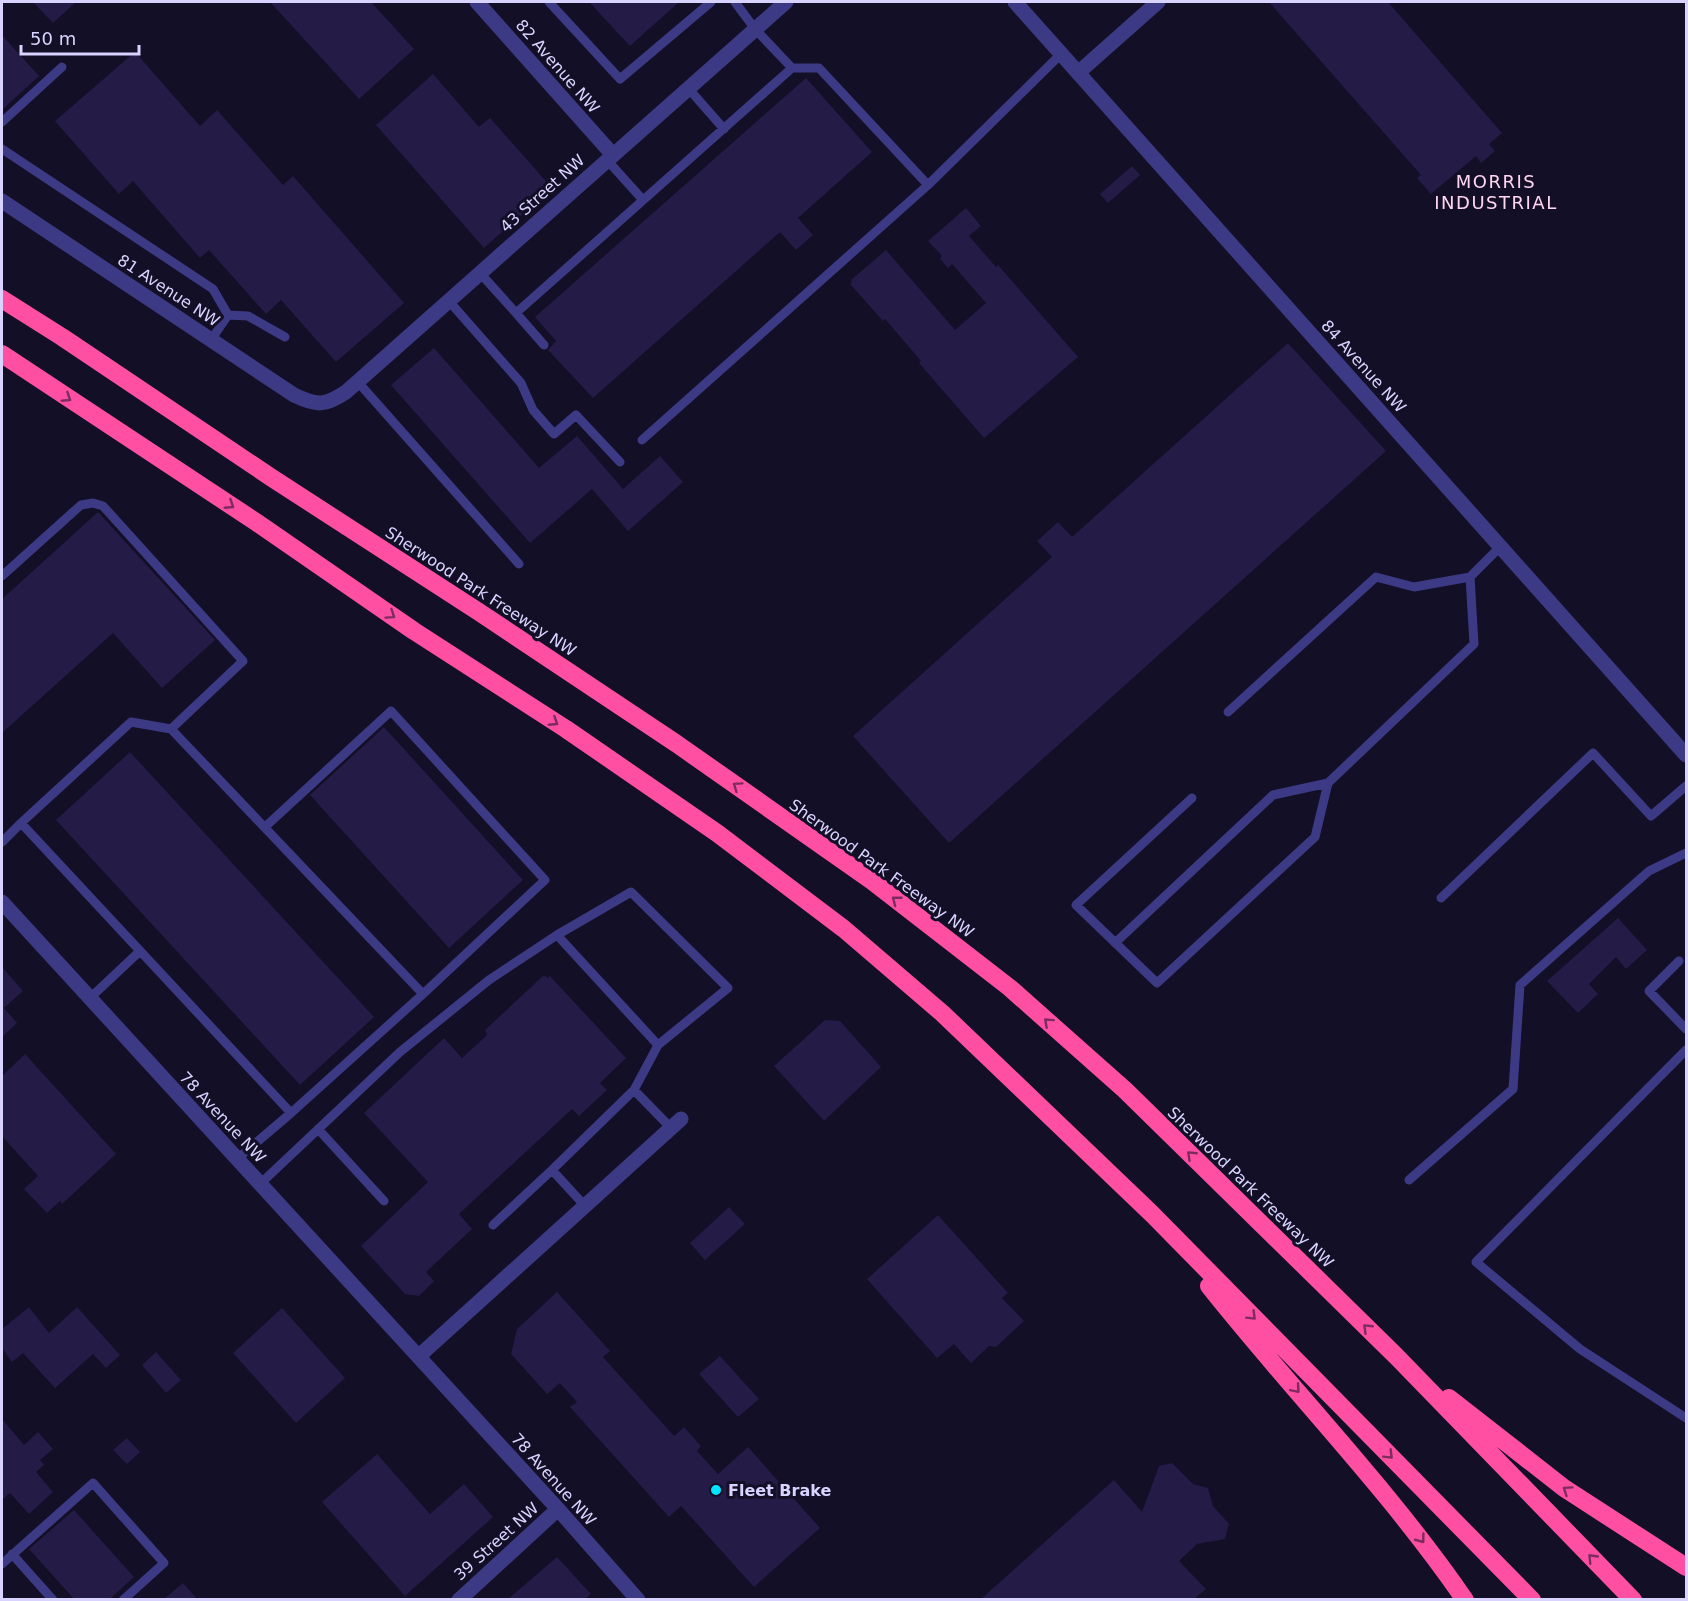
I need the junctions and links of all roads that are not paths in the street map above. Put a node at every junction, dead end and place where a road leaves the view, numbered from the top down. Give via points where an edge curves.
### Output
1 (477, 2) edge
2 (549, 2) edge
3 (711, 2) edge
4 (735, 2) edge
5 (786, 2) edge
6 (1015, 2) edge
7 (1158, 2) edge
8 (755, 29) junction
9 (1062, 53) junction
10 (62, 66) dead end
11 (792, 69) junction
12 (1079, 72) junction
13 (688, 88) junction
14 (2, 122) edge
15 (724, 129) junction
16 (2, 149) edge
17 (610, 158) junction
18 (928, 185) junction
19 (644, 200) junction
20 (2, 201) edge
21 (480, 273) junction
22 (2, 300) edge
23 (447, 300) junction
24 (516, 314) junction
25 (228, 315) junction
26 (285, 337) dead end
27 (211, 340) junction
28 (544, 345) dead end
29 (2, 354) edge
30 (357, 381) junction
31 (319, 404) joint
32 (642, 440) dead end
33 (620, 462) dead end
34 (1501, 546) junction
35 (519, 564) dead end
36 (2, 576) edge
37 (1470, 577) junction
38 (1227, 712) dead end
39 (171, 729) junction
40 (1686, 755) edge
41 (1328, 783) junction
42 (1686, 786) edge
43 (1192, 798) dead end
44 (21, 823) junction
45 (265, 827) junction
46 (2, 842) edge
47 (1686, 853) edge
48 (1441, 898) dead end
49 (2, 902) edge
50 (557, 935) junction
51 (1115, 943) junction
52 (140, 951) junction
53 (1680, 960) dead end
54 (423, 994) junction
55 (90, 998) junction
56 (1686, 1029) edge
57 (658, 1045) junction
58 (1686, 1050) edge
59 (634, 1090) junction
60 (291, 1113) junction
61 (676, 1124) joint
62 (318, 1129) junction
63 (237, 1159) junction
64 (552, 1170) junction
65 (1409, 1180) dead end
66 (260, 1184) junction
67 (384, 1201) dead end
68 (585, 1206) junction
69 (1152, 1214) junction
70 (493, 1225) dead end
71 (419, 1356) junction
72 (1396, 1356) junction
73 (1686, 1418) edge
74 (558, 1509) junction
75 (12, 1554) junction
76 (2, 1564) edge
77 (1686, 1567) edge
78 (53, 1599) edge
79 (123, 1599) edge
80 (459, 1599) edge
81 (638, 1599) edge
82 (1465, 1599) edge
83 (1532, 1599) edge
84 (1633, 1599) edge

1 - 17 street, 82 Avenue NW
2 - 3 lane via 620,80
4 - 8 lane
5 - 8 street, 43 Street NW
6 - 9 street, 84 Avenue NW
7 - 12 street
8 - 11 lane
8 - 13 street, 43 Street NW
9 - 12 street, 84 Avenue NW
9 - 18 lane
10 - 14 lane
11 - 15 lane
11 - 18 lane via 819,68
12 - 34 street, 84 Avenue NW
13 - 15 lane
13 - 17 street, 43 Street NW
15 - 19 lane
16 - 25 lane via 213,290
17 - 19 lane
17 - 21 street, 43 Street NW
18 - 32 lane
19 - 24 lane
20 - 27 street, 81 Avenue NW
21 - 23 street, 43 Street NW
21 - 24 lane
72 -> 22 highway, Sherwood Park Freeway NW via 1125,1090 1010,988 872,881 677,744
23 - 30 street, 43 Street NW
23 - 33 lane via 520,382 533,410 554,434 576,415
24 - 28 lane
25 - 26 lane via 248,316
25 - 27 lane
27 - 31 street, 81 Avenue NW via 294,395
29 -> 69 highway via 566,729 779,878 942,1013
30 - 31 street, 43 Street NW via 335,399
30 - 35 lane
34 - 37 lane
34 - 40 street, 84 Avenue NW
36 - 39 lane via 81,505 103,506 243,662
37 - 38 lane via 1414,587 1376,577
37 - 41 lane via 1474,644
39 - 44 lane via 131,722
39 - 45 lane
41 - 51 lane via 1273,795
41 - 51 lane via 1315,837 1157,983
42 - 48 lane via 1651,816 1593,753
43 - 51 lane via 1076,905
44 - 46 lane
44 - 52 lane
45 - 54 lane
45 - 54 lane via 391,711 546,880
47 - 65 lane via 1649,871 1520,985 1513,1089
49 - 55 street, 78 Avenue NW
50 - 57 lane
50 - 57 lane via 631,892 728,988
50 - 62 lane via 489,980 417,1038
52 - 55 lane
52 - 60 lane
53 - 56 lane via 1649,991
54 - 60 lane
55 - 63 street, 78 Avenue NW
57 - 59 lane
58 - 73 lane via 1476,1262 1580,1349
59 - 61 lane
59 - 64 lane
60 - 63 lane
61 - 68 street
62 - 66 lane
62 - 67 lane
63 - 66 street, 78 Avenue NW
64 - 68 lane
64 - 70 lane
66 - 71 street, 78 Avenue NW
68 - 71 street
69 -> 82 highway via 1356,1458
69 -> 83 highway
71 - 74 street, 78 Avenue NW
77 -> 72 highway via 1564,1488
84 -> 72 highway, Sherwood Park Freeway NW
74 - 80 street, 39 Street NW
74 - 81 street, 78 Avenue NW
75 - 76 lane
75 - 78 lane
75 - 79 lane via 93,1483 164,1563

